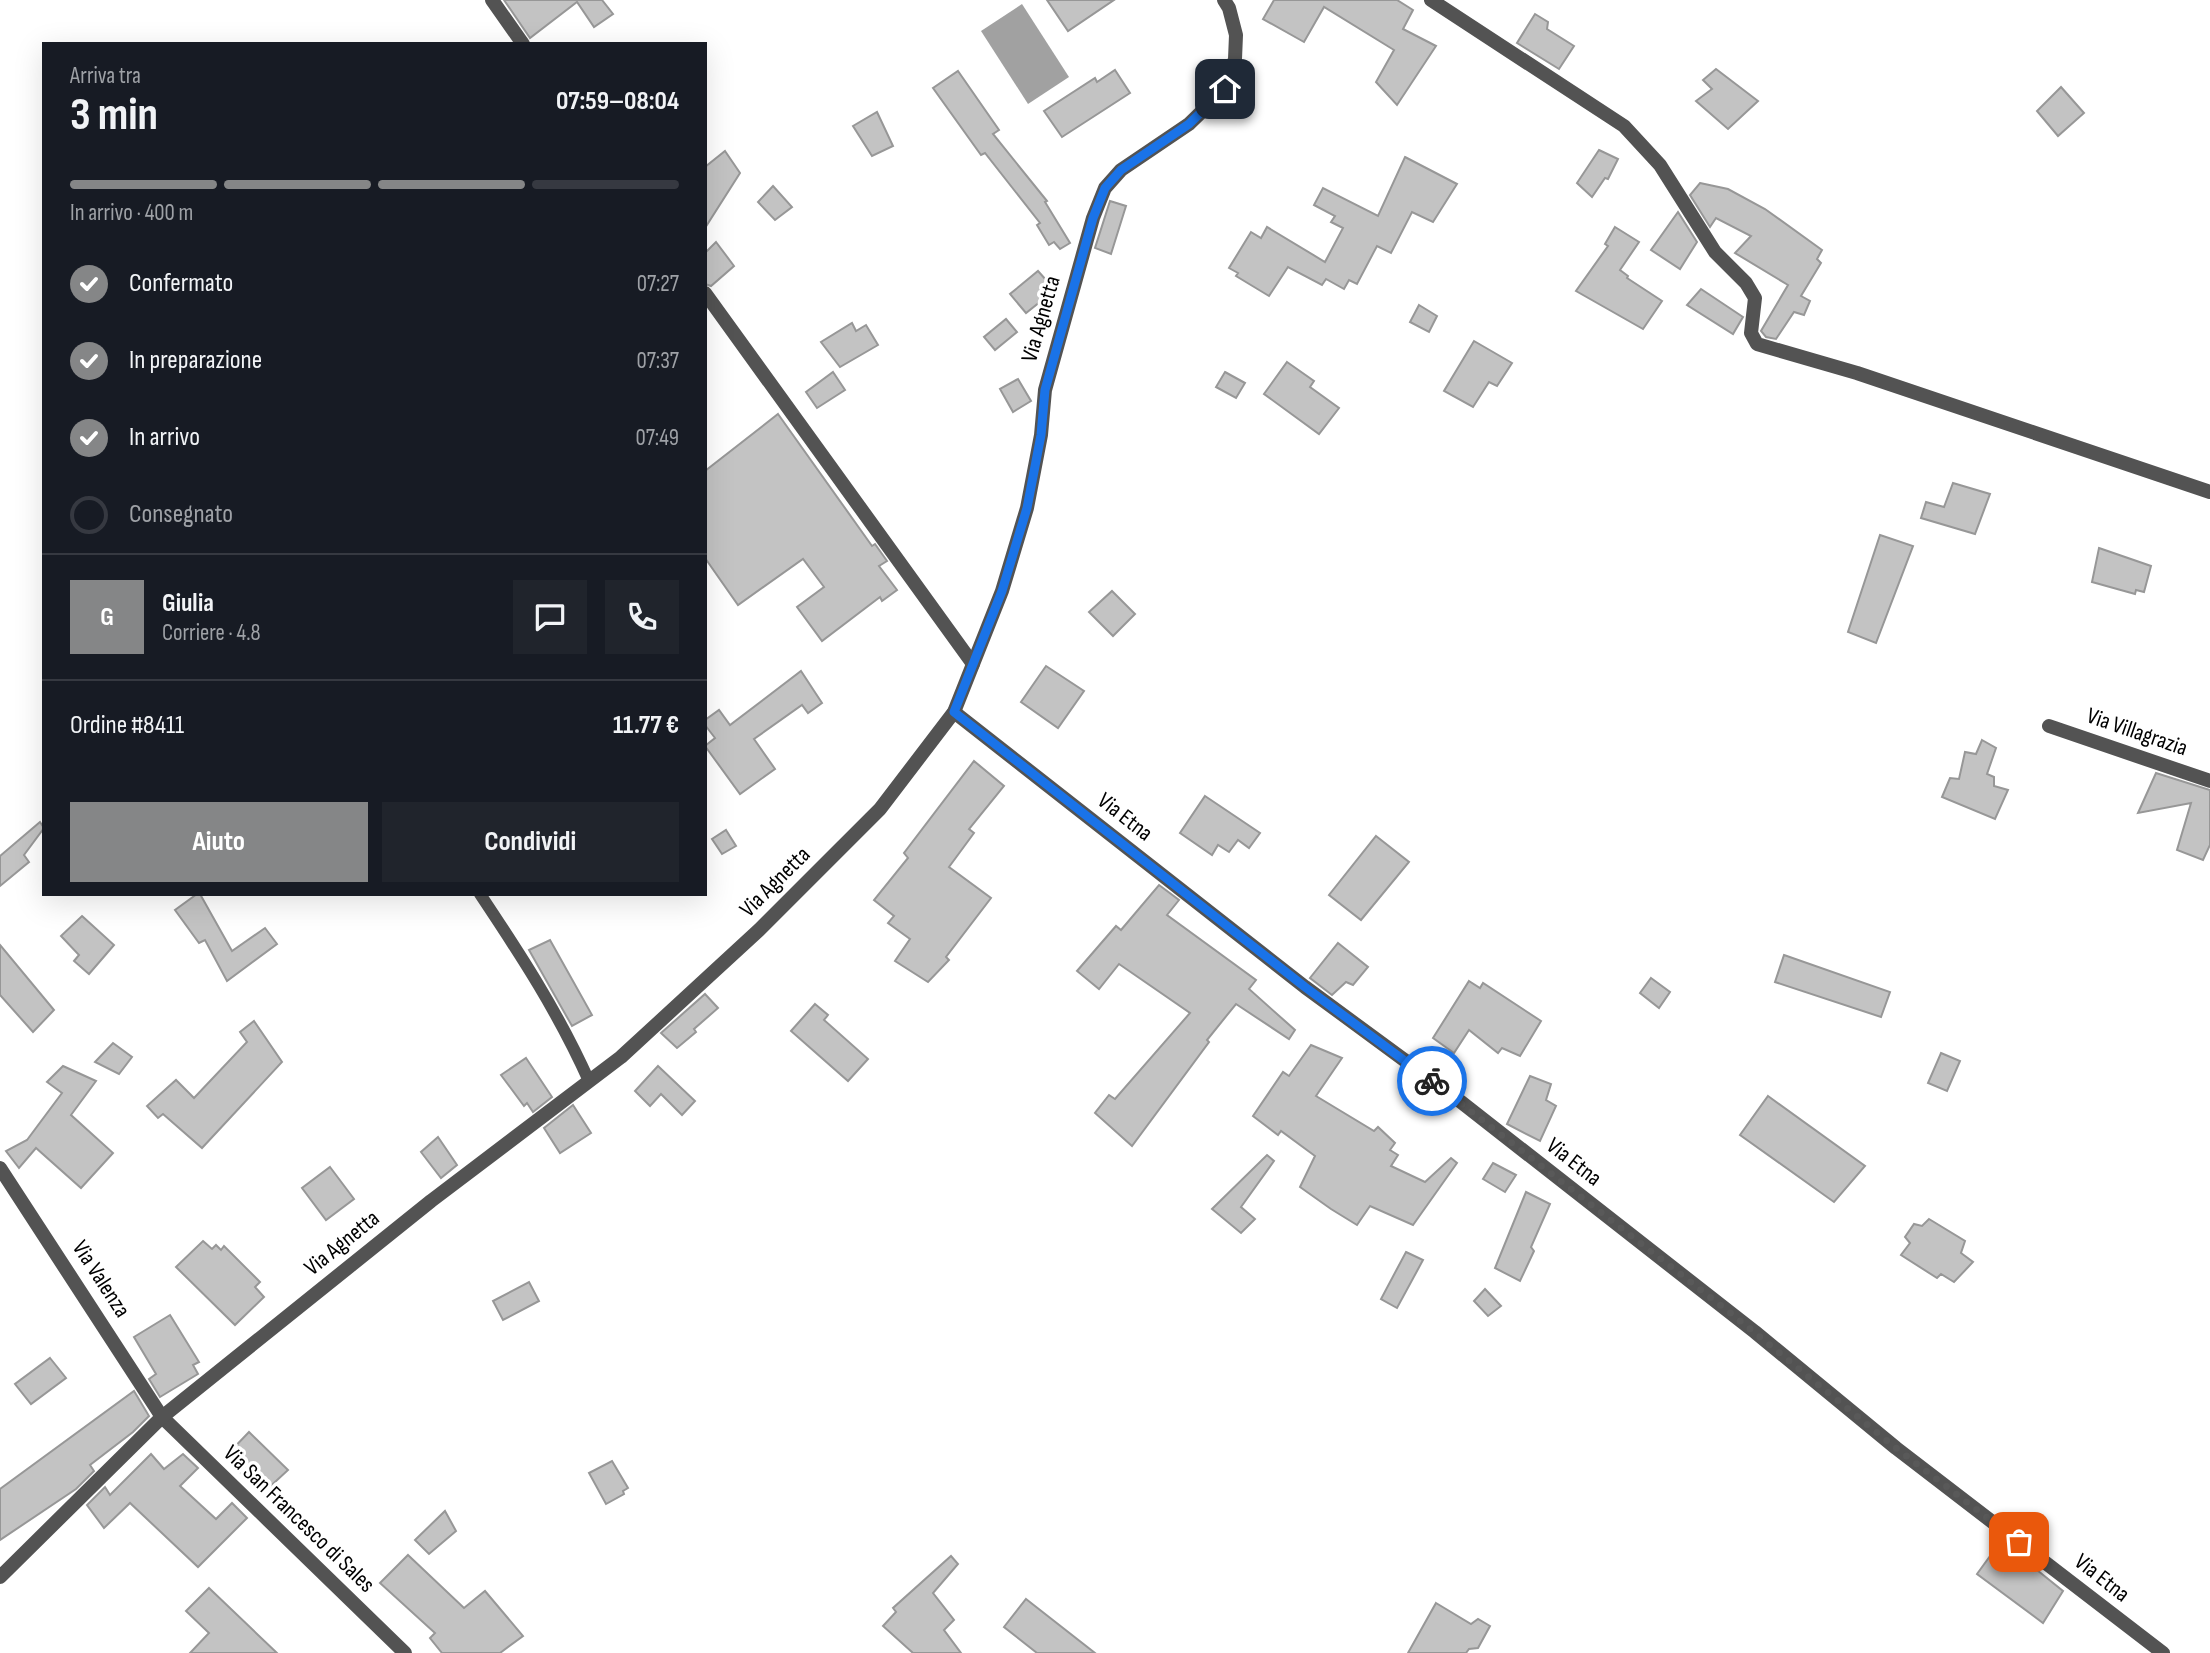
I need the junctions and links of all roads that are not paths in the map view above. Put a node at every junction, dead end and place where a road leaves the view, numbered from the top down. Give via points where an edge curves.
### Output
1 (492, 0) edge
2 (1224, 0) edge
3 (1431, 0) edge
4 (522, 42) edge
5 (707, 296) edge
6 (2210, 492) edge
7 (973, 664) junction
8 (954, 712) junction
9 (2049, 726) dead end
10 (2210, 780) edge
11 (481, 896) edge
12 (589, 1081) junction
13 (0, 1168) edge
14 (162, 1417) junction
15 (0, 1577) edge
16 (405, 1653) edge
17 (2163, 1653) edge

1 - 4 street
2 - 7 street, Via Agnetta via 1236,35 1235,60 1225,89 1189,124 1121,170 1105,188 1093,218 1045,390 1027,508 1002,591
3 - 6 street via 1624,126 1642,143 1716,252 1755,298 1751,333 1757,344
5 - 7 street
7 - 8 street, Via Agnetta
8 - 12 street, Via Agnetta via 880,809 759,930 621,1058
8 - 17 street, Via Etna via 1305,987 1466,1106 1896,1448
9 - 10 street, Via Villagrazia
11 - 12 lane via 540,983
12 - 14 street, Via Agnetta via 431,1200
13 - 14 street, Via Valenza
14 - 15 street, Via Agnetta
14 - 16 street, Via San Francesco di Sales

